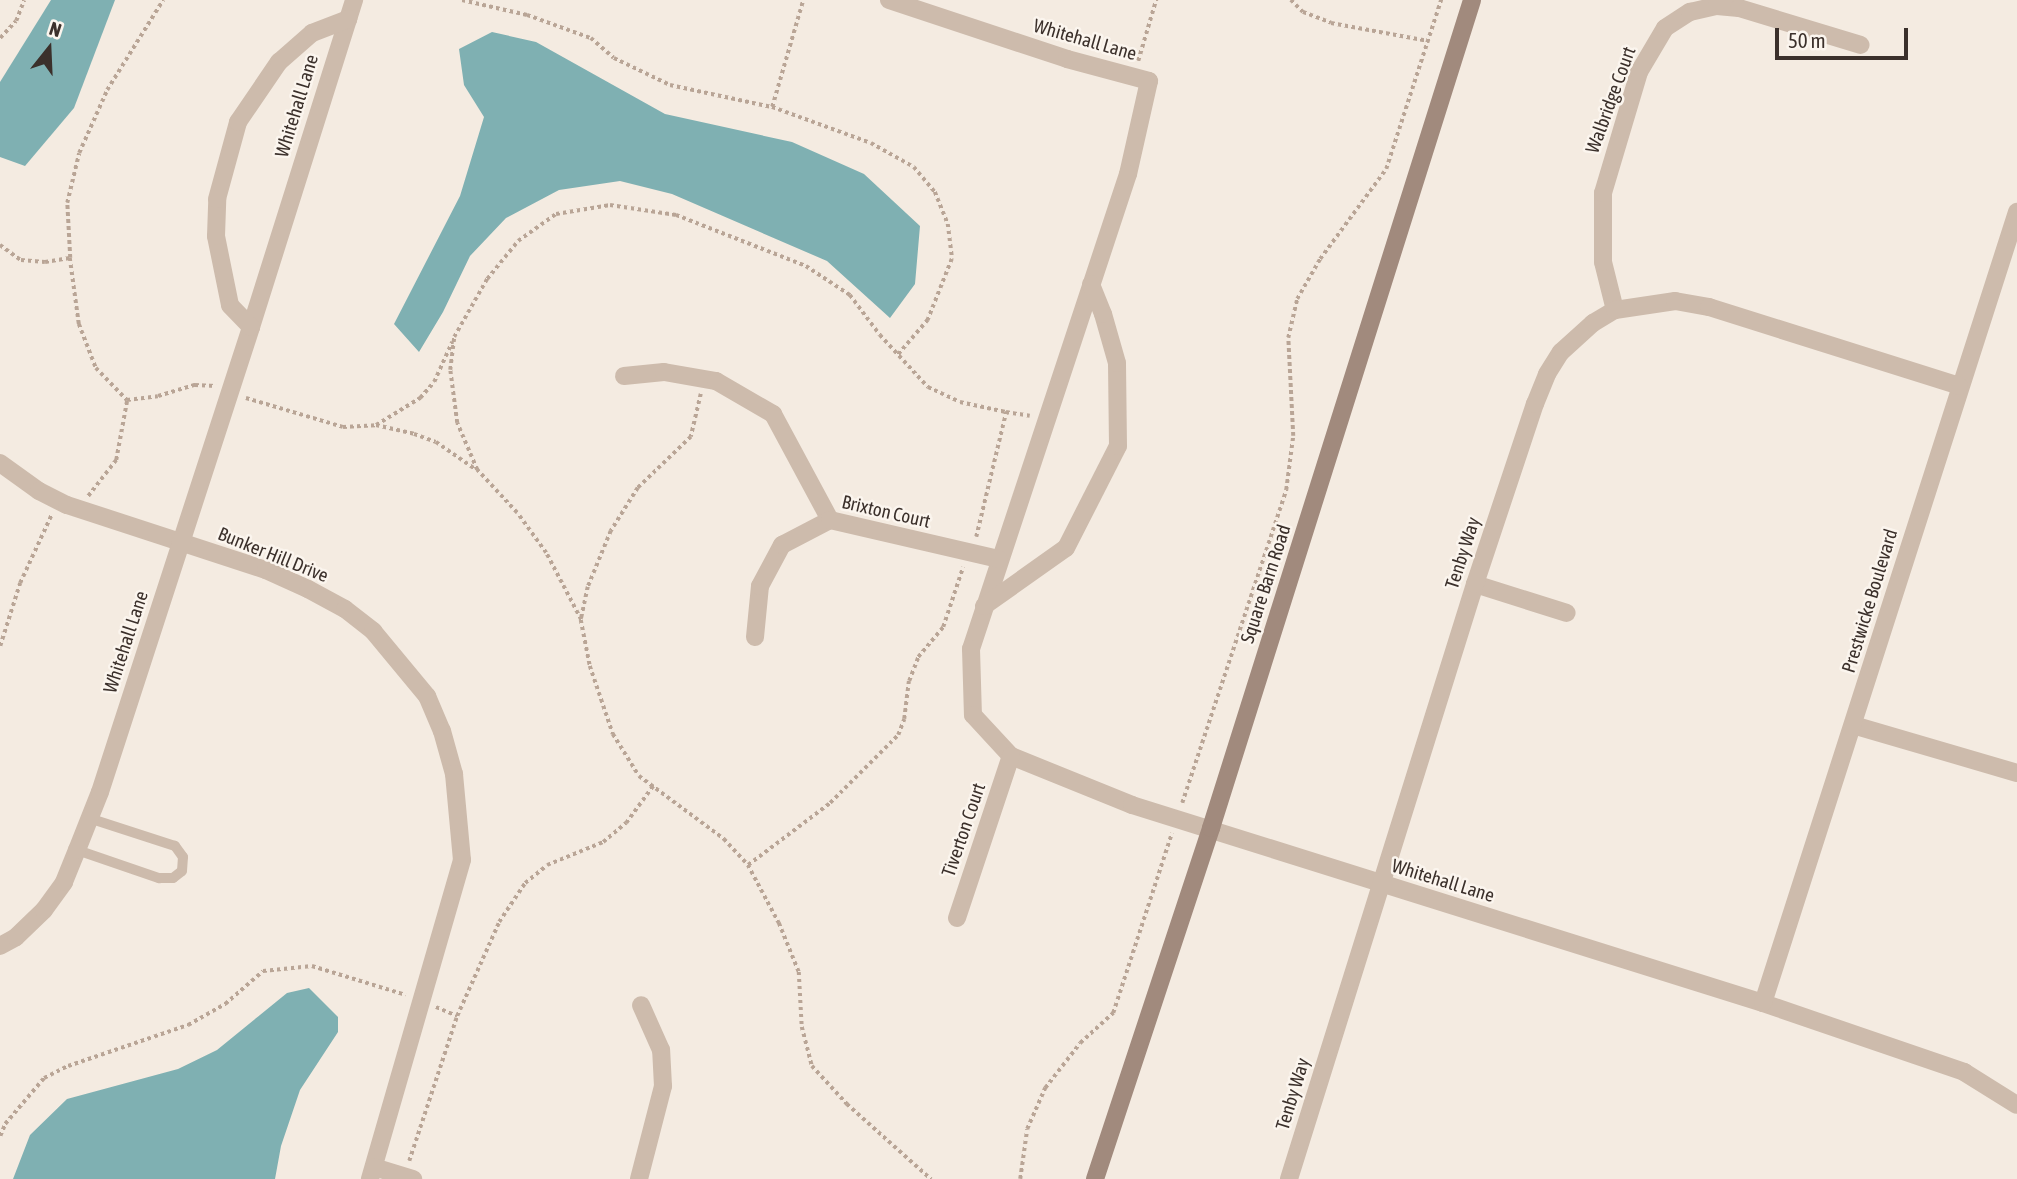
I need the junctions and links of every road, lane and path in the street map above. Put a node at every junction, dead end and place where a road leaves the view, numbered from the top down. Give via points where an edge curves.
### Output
1 (24, 0) edge
2 (163, 0) edge
3 (354, 0) edge
4 (462, 0) edge
5 (803, 0) edge
6 (889, 0) edge
7 (1156, 0) edge
8 (1291, 0) edge
9 (1441, 0) edge
10 (1472, 0) edge
11 (348, 19) junction
12 (0, 38) edge
13 (1428, 41) junction
14 (1861, 45) dead end
15 (1133, 76) junction
16 (772, 107) junction
17 (2017, 212) edge
18 (0, 245) edge
19 (70, 258) junction
20 (1091, 284) junction
21 (1615, 310) junction
22 (251, 327) junction
23 (454, 337) junction
24 (898, 355) junction
25 (624, 376) dead end
26 (704, 379) junction
27 (1959, 386) junction
28 (231, 393) junction
29 (1006, 412) junction
30 (1046, 417) junction
31 (376, 425) junction
32 (0, 463) edge
33 (477, 470) junction
34 (830, 520) junction
35 (181, 541) junction
36 (968, 553) junction
37 (999, 559) junction
38 (1475, 584) junction
39 (984, 606) junction
40 (1567, 613) dead end
41 (581, 620) junction
42 (755, 637) dead end
43 (1853, 725) junction
44 (1011, 756) junction
45 (2017, 773) edge
46 (653, 786) junction
47 (89, 818) junction
48 (1177, 818) junction
49 (1211, 828) junction
50 (77, 850) junction
51 (748, 865) junction
52 (1380, 883) junction
53 (957, 918) dead end
54 (0, 946) edge
55 (422, 1000) junction
56 (1763, 1003) junction
57 (641, 1005) dead end
58 (457, 1016) junction
59 (2017, 1105) edge
60 (2, 1123) edge
61 (0, 1136) edge
62 (372, 1173) edge
63 (408, 1177) edge
64 (639, 1179) edge
65 (931, 1179) edge
66 (1020, 1179) edge
67 (1095, 1179) edge
68 (1289, 1179) edge

1 - 12 path via 16,21
2 - 19 path via 107,90 79,153 67,203
3 - 11 street, Whitehall Lane
4 - 16 path via 527,15 591,38 614,58 670,85
5 - 16 path
6 - 15 street, Whitehall Lane
7 - 15 path
8 - 13 path via 1303,12 1331,23
9 - 13 path
10 - 49 street, Square Barn Road
11 - 22 street, Whitehall Lane
11 - 22 street, Whitehall Lane via 312,33 279,62 238,122 228,151 217,199 216,236 230,305
13 - 48 path via 1386,169 1320,259 1297,299 1289,338 1293,436 1286,491
14 - 21 street, Walbridge Court via 1739,8 1717,6 1690,12 1665,28 1639,72 1603,193 1603,262
15 - 20 street, Whitehall Lane via 1149,81 1128,174
16 - 24 path via 871,143 914,167 935,192 948,225 952,259 928,320
17 - 27 street, Prestwicke Boulevard
18 - 19 path via 21,260
19 - 28 path via 79,324 96,368 127,400 195,385
20 - 30 street, Whitehall Lane
20 - 39 street via 1117,363 1118,446 1066,548
21 - 27 street, Tenby Way via 1675,302 1709,307
21 - 38 street, Tenby Way via 1576,336 1547,373
22 - 28 street, Whitehall Lane
23 - 24 path via 487,279 518,241 556,214 610,205 676,215 806,266 850,295
23 - 31 path via 433,382 420,398
23 - 33 path via 450,370 457,423
24 - 29 path via 928,387 960,402
25 - 26 street via 664,372
26 - 34 street via 716,381 773,414
26 - 41 path via 691,437 638,488 611,531 588,587
27 - 43 street, Prestwicke Boulevard
28 - 31 path via 343,427
28 - 35 street, Whitehall Lane
29 - 30 path
29 - 36 path via 978,533
30 - 37 street, Whitehall Lane
31 - 33 path via 436,442
32 - 35 street, Bunker Hill Drive via 67,505
33 - 41 path via 546,553
34 - 36 street, Brixton Court
34 - 42 street, Brixton Court via 782,545 760,586
35 - 47 street, Whitehall Lane
35 - 55 street, Bunker Hill Drive via 266,570 345,610 373,631 427,696 454,775 462,860
36 - 37 street, Brixton Court
36 - 51 path via 943,627 918,657 898,735 830,803
37 - 39 street, Whitehall Lane
38 - 40 street
38 - 52 street, Tenby Way
39 - 44 street, Whitehall Lane via 971,649 973,715
41 - 46 path via 590,666 613,734 639,776
43 - 45 street
43 - 56 street, Prestwicke Boulevard
44 - 48 street, Whitehall Lane via 1132,805
44 - 53 street, Tiverton Court
46 - 51 path via 724,839
46 - 58 path via 626,823 603,842 547,865 526,883 499,922
47 - 50 street, Whitehall Lane
47 - 50 lane via 175,846 183,857 182,871 173,878 159,878
48 - 49 street, Whitehall Lane
48 - 66 path via 1113,1013 1080,1043 1045,1088 1027,1129
49 - 52 street, Whitehall Lane
49 - 67 street, Square Barn Road
50 - 54 street, Whitehall Lane via 64,881 44,910
51 - 65 path via 799,972 802,1027 812,1066
52 - 56 street, Whitehall Lane
52 - 68 street, Tenby Way
55 - 58 path
55 - 60 path via 312,966 263,971 225,1004 188,1025 68,1066 44,1079
55 - 62 street, Bunker Hill Drive
56 - 59 street, Whitehall Lane via 1964,1072
57 - 64 street via 662,1050 663,1086
58 - 63 path
60 - 61 path
62 - 63 street

